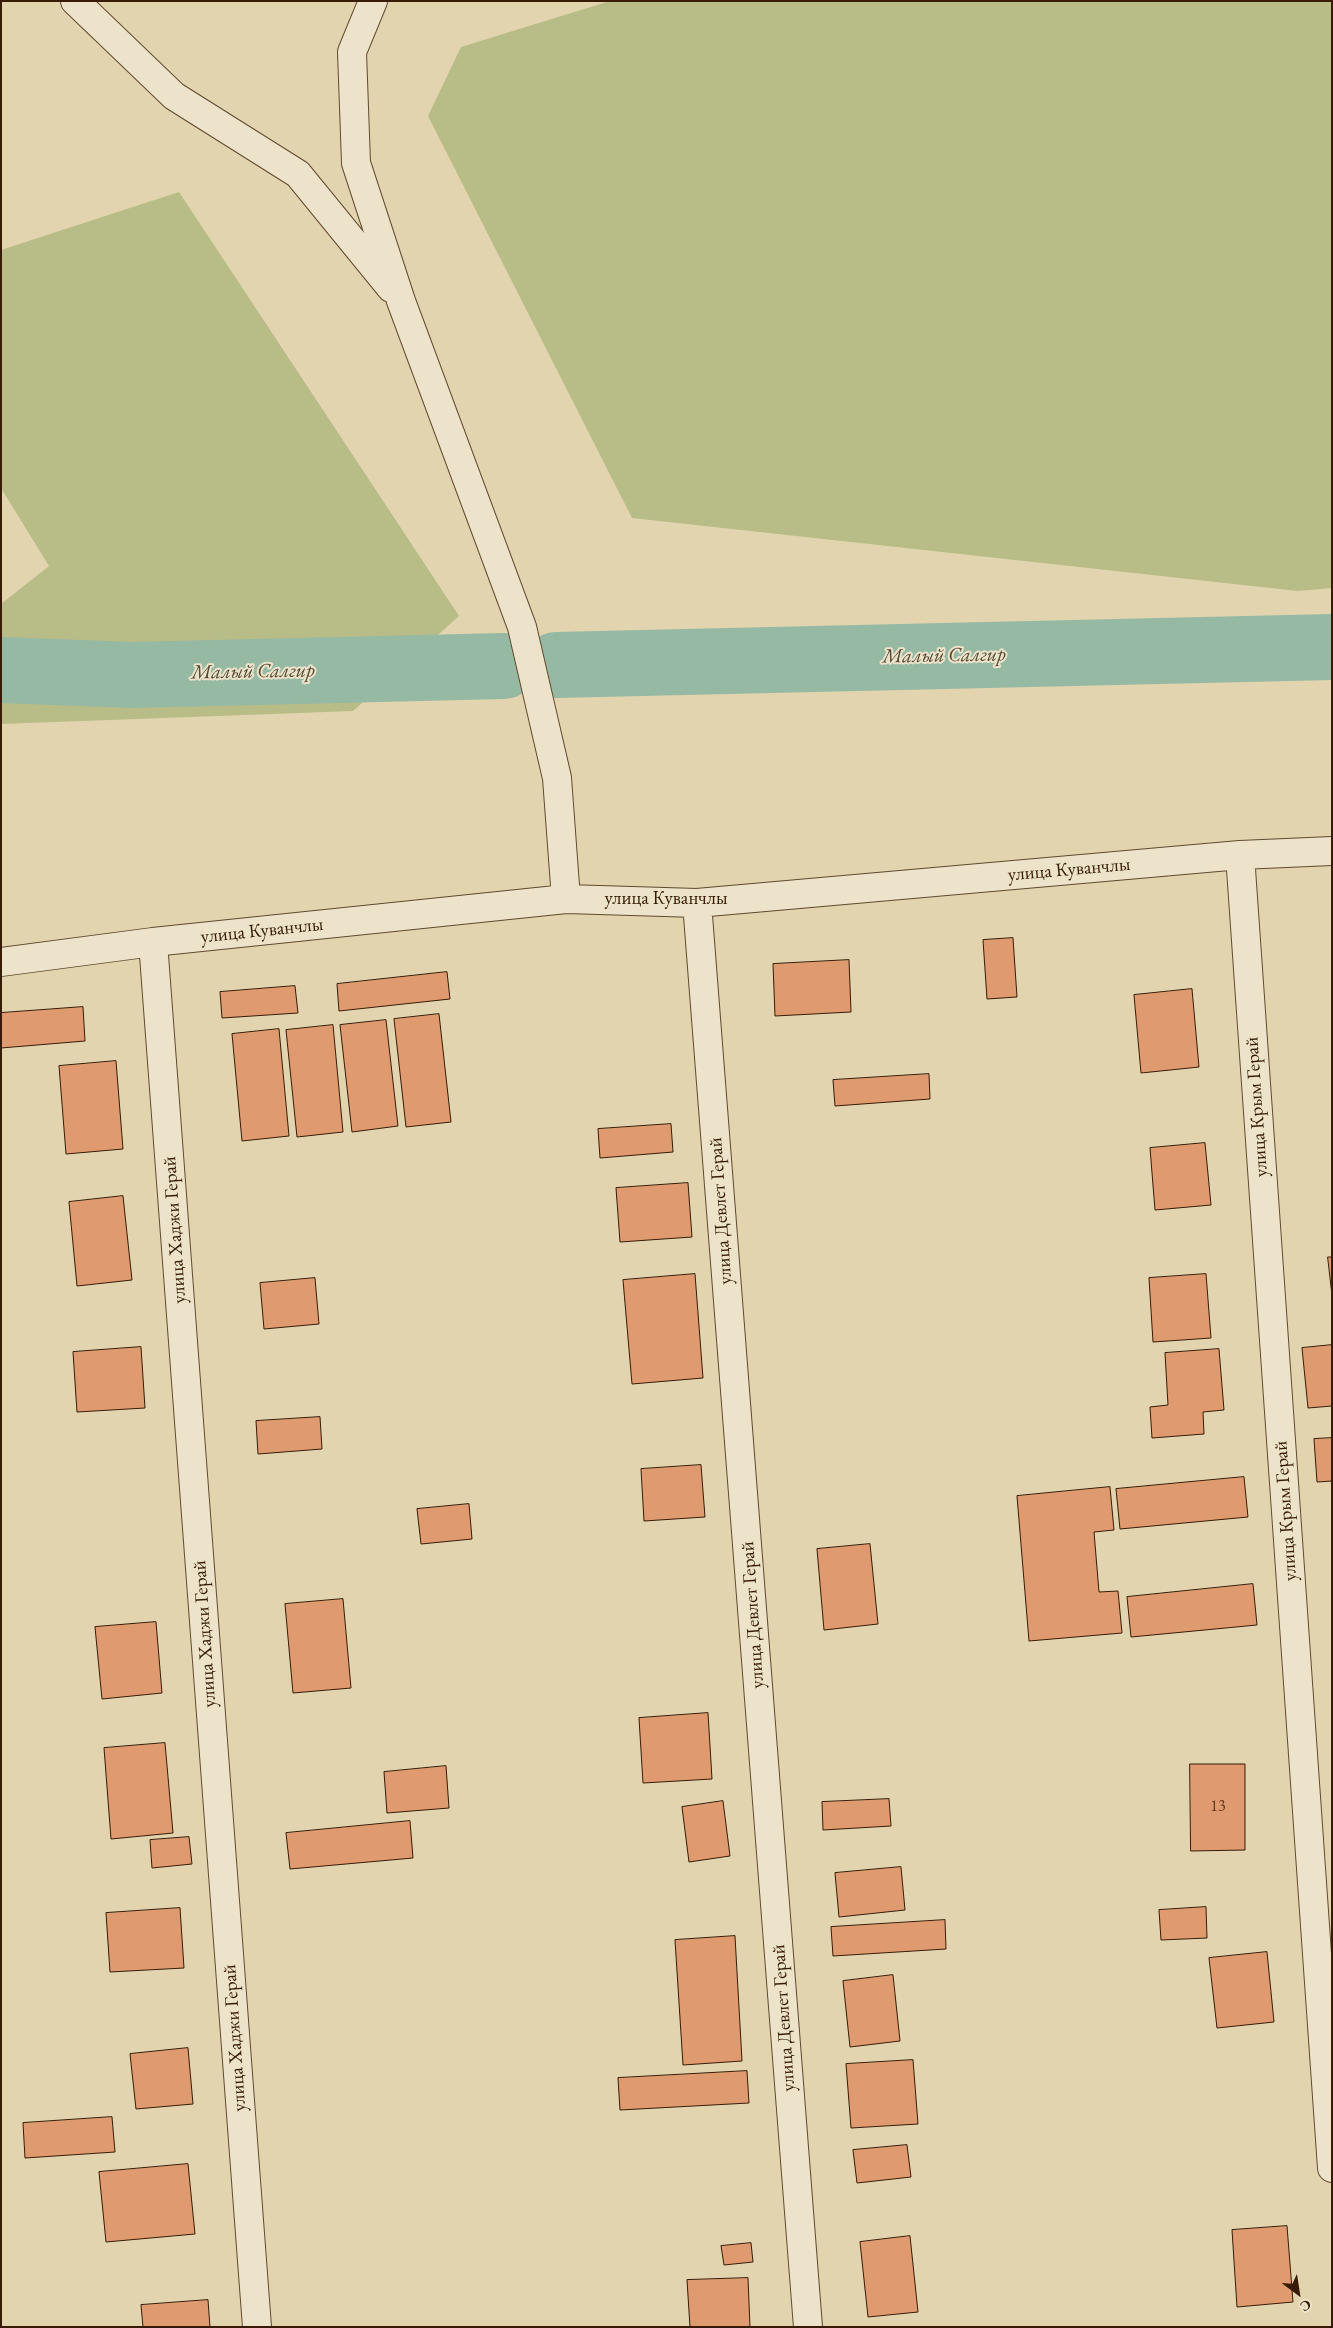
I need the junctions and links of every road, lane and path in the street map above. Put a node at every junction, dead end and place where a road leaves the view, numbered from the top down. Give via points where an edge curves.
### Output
1 (75, 1) edge
2 (373, 1) edge
3 (401, 301) junction
4 (1332, 851) edge
5 (1240, 855) junction
6 (566, 899) junction
7 (697, 902) junction
8 (153, 942) junction
9 (1, 962) edge
10 (1332, 2168) edge
11 (257, 2327) edge
12 (808, 2327) edge

1 - 3 street via 174,96 298,174
2 - 3 street via 352,52 356,163
3 - 6 street via 522,627 556,778
4 - 5 street, улица Куванчлы
5 - 7 street, улица Куванчлы
5 - 10 street, улица Крым Герай
6 - 7 street, улица Куванчлы
6 - 8 street, улица Куванчлы
7 - 12 street, улица Девлет Герай
8 - 9 street, улица Куванчлы
8 - 11 street, улица Хаджи Герай

